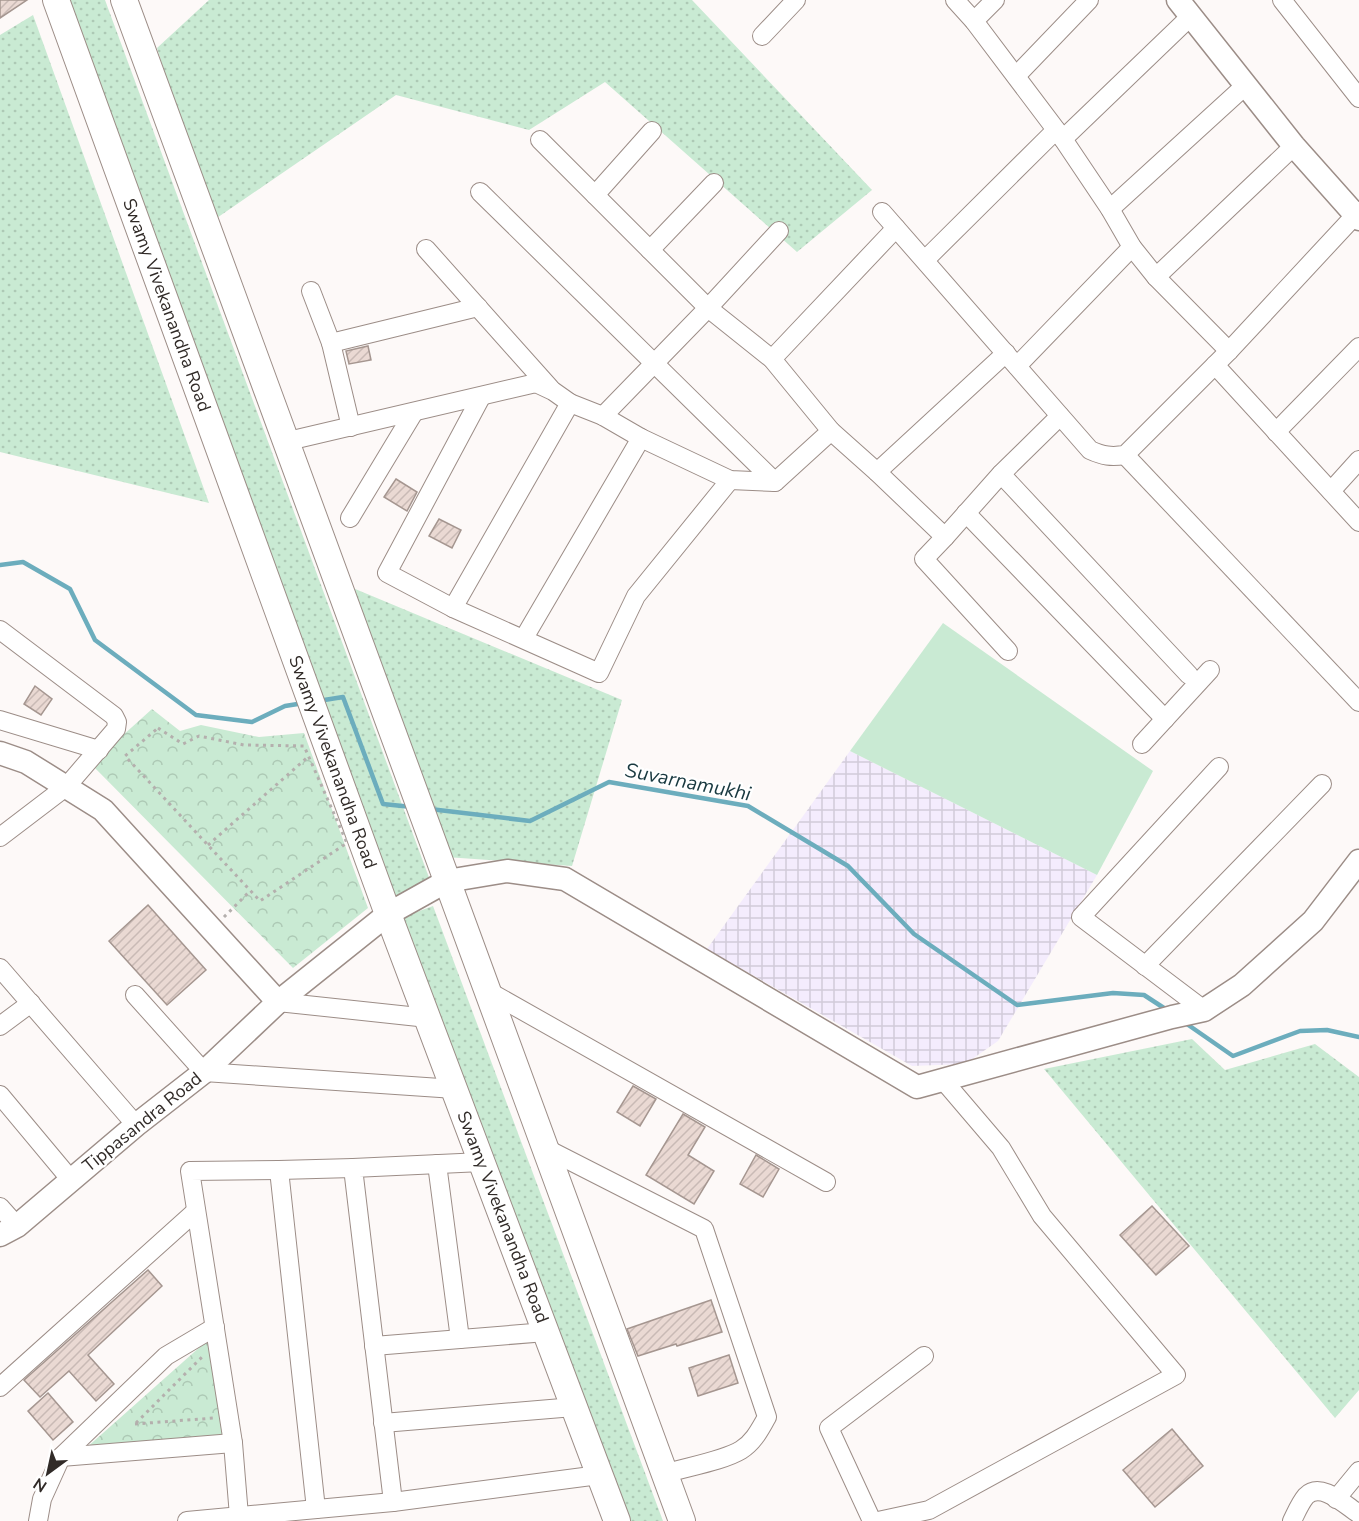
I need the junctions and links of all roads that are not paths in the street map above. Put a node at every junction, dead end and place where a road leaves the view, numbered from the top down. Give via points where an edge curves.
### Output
1 (56, 0) edge
2 (124, 0) edge
3 (796, 0) edge
4 (955, 0) edge
5 (995, 0) edge
6 (1089, 0) edge
7 (1282, 0) edge
8 (1185, 8) edge
9 (974, 21) junction
10 (762, 36) dead end
11 (1016, 76) junction
12 (1246, 86) junction
13 (1359, 98) edge
14 (652, 131) dead end
15 (1059, 134) junction
16 (540, 140) dead end
17 (1294, 146) junction
18 (714, 183) dead end
19 (480, 192) dead end
20 (595, 195) junction
21 (1110, 209) junction
22 (882, 212) dead end
23 (1358, 215) edge
24 (896, 228) junction
25 (779, 231) dead end
26 (1132, 247) junction
27 (426, 249) dead end
28 (650, 250) junction
29 (925, 260) junction
30 (1156, 277) junction
31 (311, 291) dead end
32 (478, 307) junction
33 (708, 308) junction
34 (331, 343) junction
35 (1359, 347) edge
36 (1229, 351) junction
37 (772, 359) junction
38 (1012, 359) junction
39 (654, 362) junction
40 (1215, 365) junction
41 (553, 391) junction
42 (481, 397) junction
43 (570, 403) junction
44 (414, 412) junction
45 (603, 416) junction
46 (1060, 416) junction
47 (351, 427) junction
48 (831, 431) junction
49 (1276, 432) junction
50 (641, 438) junction
51 (284, 442) junction
52 (1125, 455) junction
53 (1359, 459) edge
54 (877, 472) junction
55 (1001, 474) junction
56 (730, 480) junction
57 (775, 482) junction
58 (1330, 491) junction
59 (966, 513) junction
60 (350, 518) dead end
61 (1359, 522) edge
62 (945, 537) junction
63 (453, 608) junction
64 (0, 630) edge
65 (524, 638) junction
66 (1008, 651) dead end
67 (1210, 670) dead end
68 (1189, 675) dead end
69 (1359, 702) edge
70 (1165, 719) junction
71 (0, 720) edge
72 (1142, 744) dead end
73 (99, 750) junction
74 (0, 753) edge
75 (1220, 767) dead end
76 (1322, 784) dead end
77 (67, 786) junction
78 (0, 837) edge
79 (1359, 861) edge
80 (447, 881) junction
81 (388, 914) junction
82 (1145, 966) junction
83 (0, 968) edge
84 (488, 991) junction
85 (135, 995) dead end
86 (278, 1002) junction
87 (31, 1003) junction
88 (1203, 1010) junction
89 (428, 1018) junction
90 (0, 1026) edge
91 (204, 1072) junction
92 (943, 1080) junction
93 (455, 1089) junction
94 (0, 1095) edge
95 (136, 1125) junction
96 (545, 1148) junction
97 (482, 1162) junction
98 (438, 1164) junction
99 (353, 1168) junction
100 (279, 1170) junction
101 (71, 1180) junction
102 (826, 1182) dead end
103 (0, 1207) edge
104 (196, 1211) junction
105 (9, 1230) edge
106 (215, 1327) junction
107 (546, 1332) junction
108 (460, 1339) junction
109 (374, 1346) junction
110 (924, 1356) dead end
111 (0, 1388) edge
112 (574, 1407) junction
113 (383, 1423) junction
114 (233, 1443) junction
115 (61, 1457) junction
116 (1359, 1471) edge
117 (664, 1474) junction
118 (599, 1475) junction
119 (1336, 1499) junction
120 (393, 1502) junction
121 (316, 1509) junction
122 (1359, 1514) edge
123 (239, 1516) junction
124 (38, 1521) edge
125 (186, 1521) edge
126 (617, 1521) edge
127 (682, 1521) edge
128 (872, 1521) edge
129 (878, 1521) edge
130 (1292, 1521) edge

1 - 81 main road, Swamy Vivekanandha Road
2 - 51 main road
3 - 10 street
4 - 9 street
5 - 9 street
6 - 11 street
7 - 13 street
8 - 12 street
8 - 15 street
9 - 11 street
11 - 15 street
12 - 17 street
12 - 21 street
14 - 20 street
15 - 21 street
15 - 29 street
16 - 20 street
17 - 23 street
17 - 30 street
18 - 28 street
19 - 39 street
20 - 28 street
21 - 26 street
22 - 24 street
23 - 36 street
24 - 29 street
24 - 37 street
25 - 33 street
26 - 30 street
26 - 38 street
27 - 32 street
28 - 33 street
29 - 38 street
30 - 36 street
31 - 34 street
32 - 34 street
32 - 41 street
33 - 37 street
33 - 39 street
34 - 47 street
35 - 49 street
36 - 40 street
37 - 48 street
38 - 46 street
38 - 54 street
39 - 45 street
39 - 57 street
40 - 49 street
40 - 52 street
41 - 42 street via 536,383
41 - 43 street
42 - 44 street
42 - 63 street via 387,573
43 - 45 street
43 - 63 street
44 - 47 street
44 - 60 street
45 - 50 street
46 - 52 street via 1090,450 1102,456
46 - 55 street
47 - 51 street
48 - 54 street
48 - 57 street
49 - 58 street
50 - 56 street
50 - 65 street
51 - 80 main road
52 - 69 street
53 - 58 street
54 - 62 street
55 - 59 street
55 - 68 street
56 - 57 street
56 - 65 street via 636,596 599,674
58 - 61 street
59 - 62 street
59 - 70 street
62 - 66 street via 924,559
63 - 65 street
64 - 73 street via 114,717 116,729
67 - 70 street
70 - 72 street
71 - 73 street
73 - 77 street
74 - 77 street via 26,762
75 - 82 street via 1081,917
76 - 82 street
77 - 78 street
77 - 86 street via 103,810
79 - 88 street via 1313,921 1242,985
80 - 81 street, Tippasandra Road
80 - 84 main road
80 - 92 street, Tippasandra Road via 507,871 565,879 916,1087
81 - 86 street, Tippasandra Road
81 - 89 main road, Swamy Vivekanandha Road
82 - 88 street
83 - 87 street
84 - 96 main road
84 - 102 street
85 - 91 street
86 - 89 street
86 - 91 street, Tippasandra Road
87 - 90 street
87 - 95 street
88 - 92 street, Tippasandra Road
89 - 93 main road, Swamy Vivekanandha Road
91 - 93 street
91 - 95 street, Tippasandra Road
92 - 129 street via 1001,1148 1042,1216 1176,1375 929,1510
93 - 97 main road, Swamy Vivekanandha Road
94 - 101 street
95 - 101 street, Tippasandra Road
96 - 117 main road
96 - 117 street via 704,1229 767,1417 757,1436 742,1449
97 - 98 street
97 - 107 main road, Swamy Vivekanandha Road
98 - 99 street
98 - 108 street
99 - 100 street
99 - 109 street
100 - 104 street via 190,1171
100 - 121 street
101 - 105 street, Tippasandra Road
103 - 105 street
104 - 106 street
104 - 111 street
106 - 114 street
106 - 115 street via 166,1356
107 - 108 street
107 - 112 main road, Swamy Vivekanandha Road
108 - 109 street
109 - 113 street
110 - 128 street via 829,1428
112 - 113 street
112 - 118 main road, Swamy Vivekanandha Road
113 - 120 street
114 - 115 street
114 - 123 street
115 - 124 street via 42,1499
116 - 119 street
117 - 127 main road
118 - 120 street
118 - 126 main road, Swamy Vivekanandha Road
119 - 122 street
119 - 130 street via 1322,1490 1312,1491
120 - 121 street
121 - 123 street
123 - 125 street

